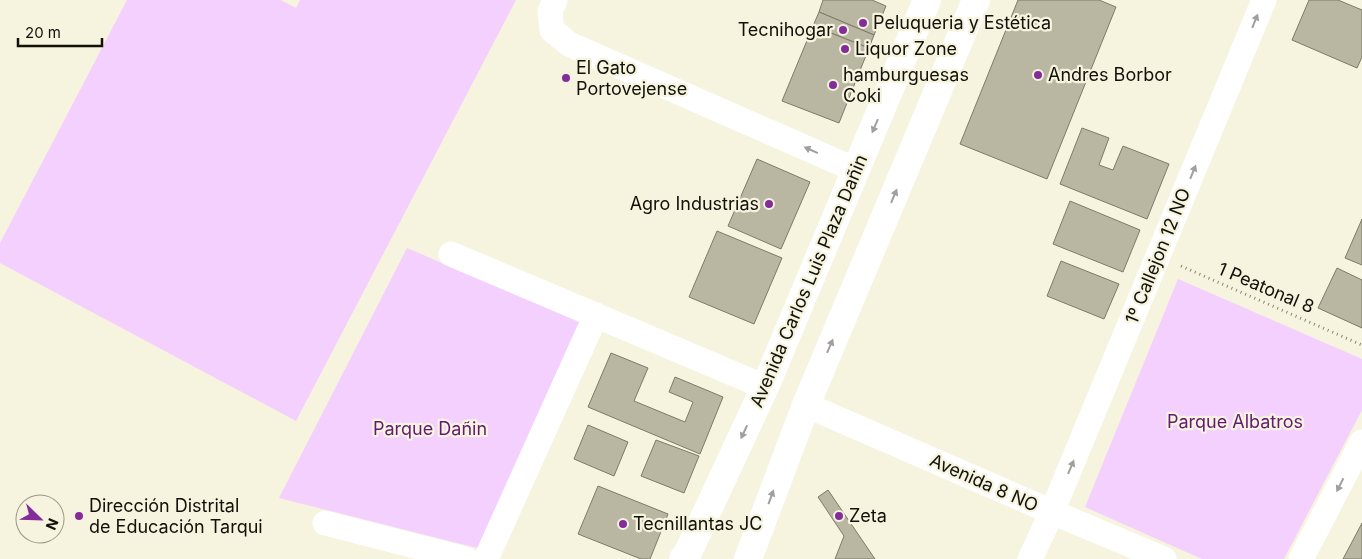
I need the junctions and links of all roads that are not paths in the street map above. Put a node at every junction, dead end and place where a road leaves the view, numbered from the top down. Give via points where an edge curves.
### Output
1 (555, 0) edge
2 (927, 0) edge
3 (976, 0) edge
4 (1264, 0) edge
5 (856, 170) junction
6 (451, 254) dead end
7 (596, 315) junction
8 (765, 387) junction
9 (806, 405) junction
10 (1362, 442) edge
11 (1052, 512) junction
12 (325, 523) dead end
13 (688, 557) edge
14 (466, 559) edge
15 (486, 559) edge
16 (748, 559) edge
17 (1030, 559) edge
18 (1164, 559) edge
19 (1301, 559) edge

5 -> 1 street via 570,44 552,30 550,11
2 -> 5 main road, Avenida Carlos Luis Plaza Dañin
9 -> 3 main road
11 -> 4 street, 1º Callejon 12 NO
5 - 8 main road, Avenida Carlos Luis Plaza Dañin
6 - 7 street
7 - 8 street
7 - 15 street
8 -> 13 main road, Avenida Carlos Luis Plaza Dañin
9 - 11 street, Avenida 8 NO
16 -> 9 main road
10 -> 19 street
11 - 17 street, 1º Callejon 12 NO
11 - 18 street, Avenida 8 NO
12 - 14 street

